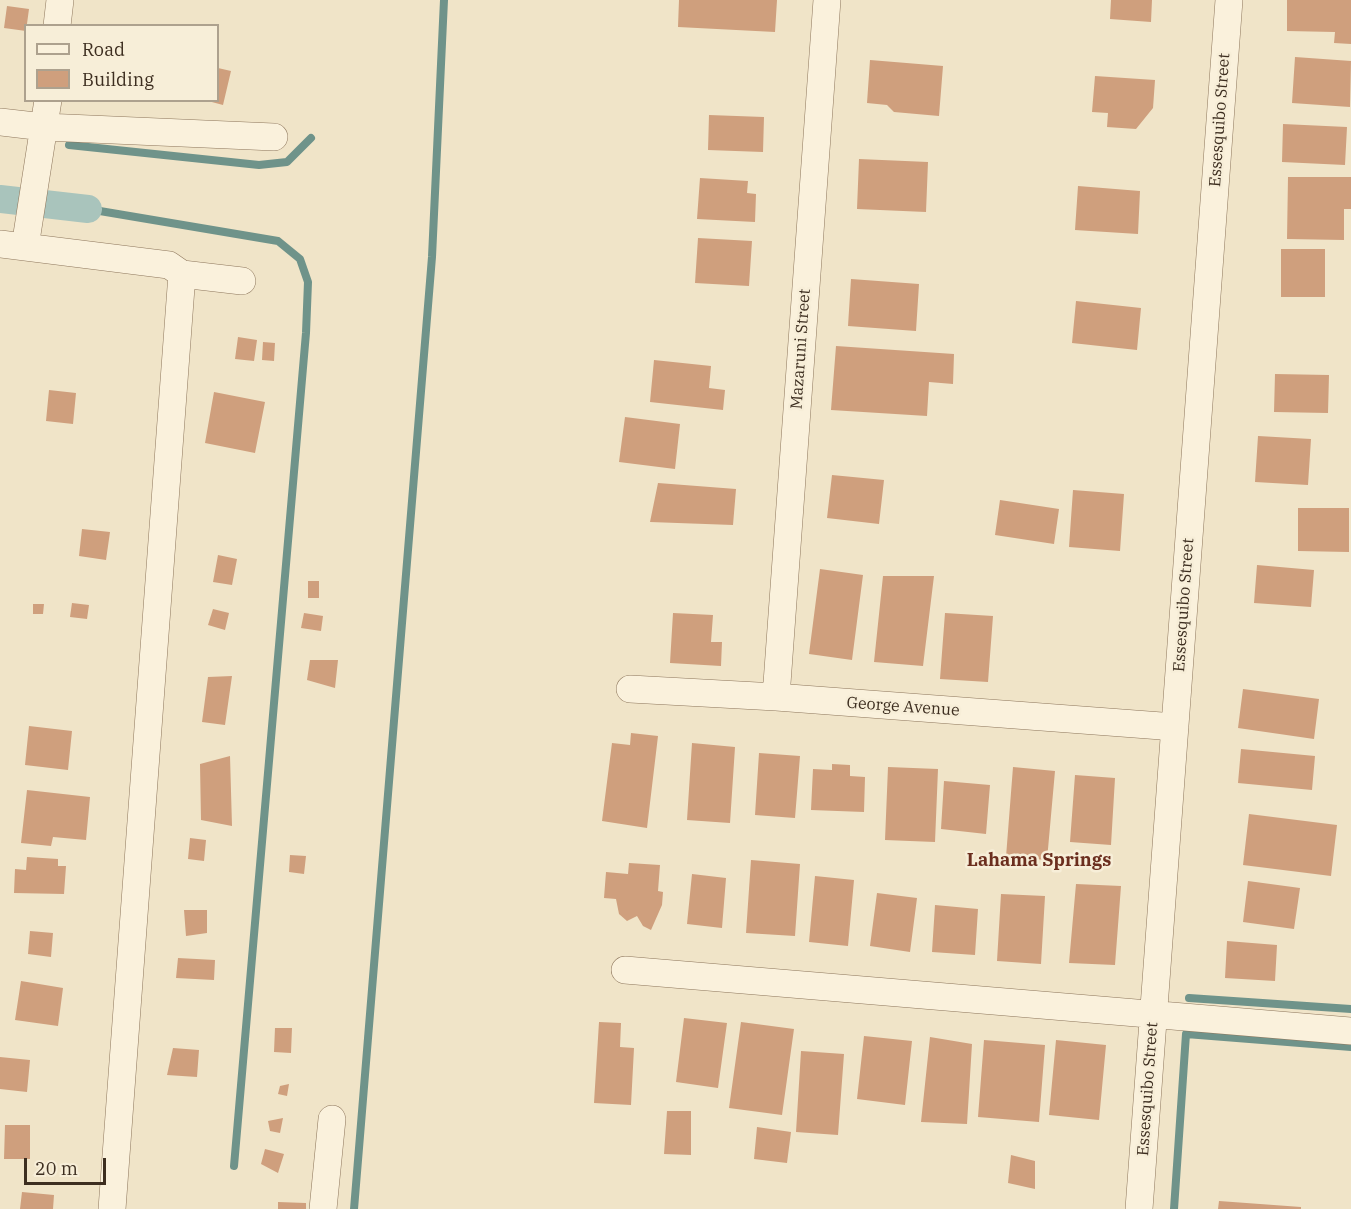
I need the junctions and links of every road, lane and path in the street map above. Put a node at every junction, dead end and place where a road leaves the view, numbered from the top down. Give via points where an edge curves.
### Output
1 (60, 0) edge
2 (827, 0) edge
3 (1229, 0) edge
4 (57, 24) edge
5 (48, 102) edge
6 (0, 122) edge
7 (44, 127) junction
8 (274, 137) dead end
9 (13, 246) edge
10 (182, 274) junction
11 (242, 281) dead end
12 (630, 689) dead end
13 (776, 697) junction
14 (1175, 727) junction
15 (625, 970) dead end
16 (1154, 1014) junction
17 (1351, 1031) edge
18 (332, 1119) dead end
19 (112, 1209) edge
20 (323, 1209) edge
21 (1139, 1209) edge

1 - 4 street
2 - 13 street, Mazaruni Street
3 - 14 street, Essesquibo Street
5 - 7 street
6 - 7 street
7 - 8 street
7 - 9 street
9 - 10 street via 170,265
10 - 11 street
10 - 19 street
12 - 13 street, George Avenue
13 - 14 street, George Avenue
14 - 16 street, Essesquibo Street
15 - 16 street
16 - 17 street
16 - 21 street, Essesquibo Street
18 - 20 street

